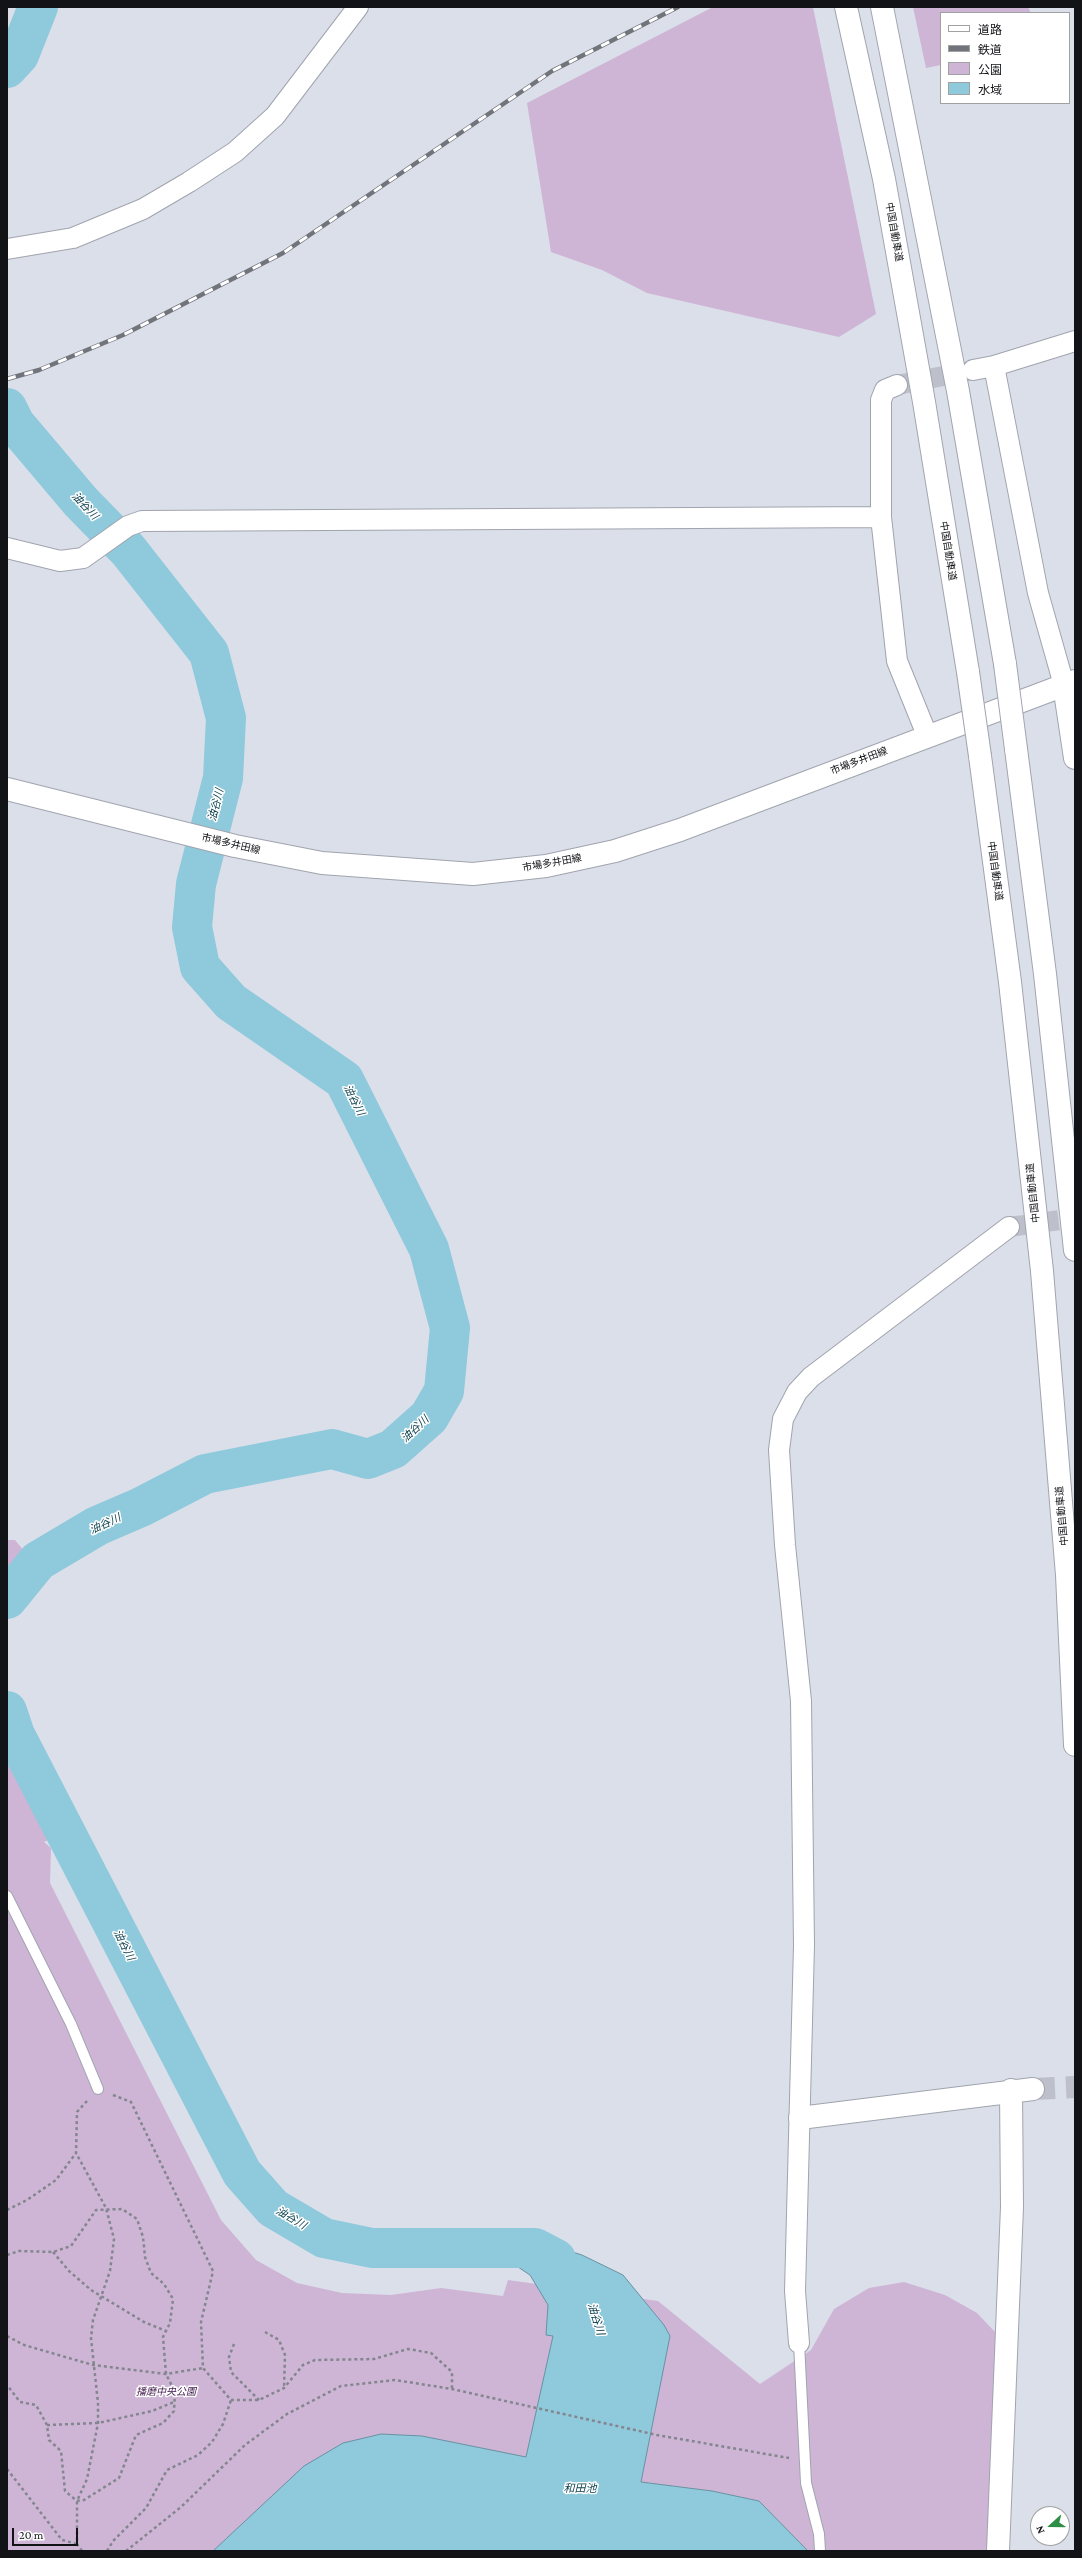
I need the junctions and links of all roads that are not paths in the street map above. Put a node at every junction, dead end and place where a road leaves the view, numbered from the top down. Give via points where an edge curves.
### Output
1 (358, 7) edge
2 (846, 7) edge
3 (882, 7) edge
4 (7, 249) edge
5 (1075, 341) edge
6 (994, 366) junction
7 (973, 370) tunnel mouth
8 (897, 385) tunnel mouth
9 (881, 517) junction
10 (7, 548) edge
11 (1070, 683) edge
12 (927, 735) junction
13 (1075, 758) edge
14 (7, 789) edge
15 (1009, 1227) tunnel mouth
16 (1075, 1250) edge
17 (1075, 1745) edge
18 (7, 1896) edge
19 (98, 2089) road end
20 (1033, 2089) tunnel mouth
21 (1011, 2090) junction
22 (800, 2118) junction
23 (799, 2343) joint
24 (820, 2551) edge
25 (998, 2551) edge

1 - 4 street via 275,116 235,152 143,209 73,238
2 - 17 main road, 中国自動車道, bridge via 886,187 924,402 968,672 1010,982 1042,1271 1067,1576
3 - 16 main road, bridge via 958,391 1005,664 1045,974
5 - 6 street
6 - 7 street
6 - 11 street via 1038,594
8 - 9 street via 885,390 881,400
9 - 10 street via 142,521 128,526 83,558 60,561
9 - 12 street via 898,661
11 - 12 main road, 市場多井田線
11 - 13 main road
12 - 14 main road, 市場多井田線 via 680,830 615,851 546,866 473,874 322,863 235,846
15 - 22 street via 811,1377 797,1392 783,1419 779,1450 801,1701 804,1945
18 - 19 lane via 71,2024
20 - 21 main road
21 - 22 main road
21 - 25 main road via 1012,2207
22 - 23 street via 795,2291
23 - 24 lane via 806,2482

